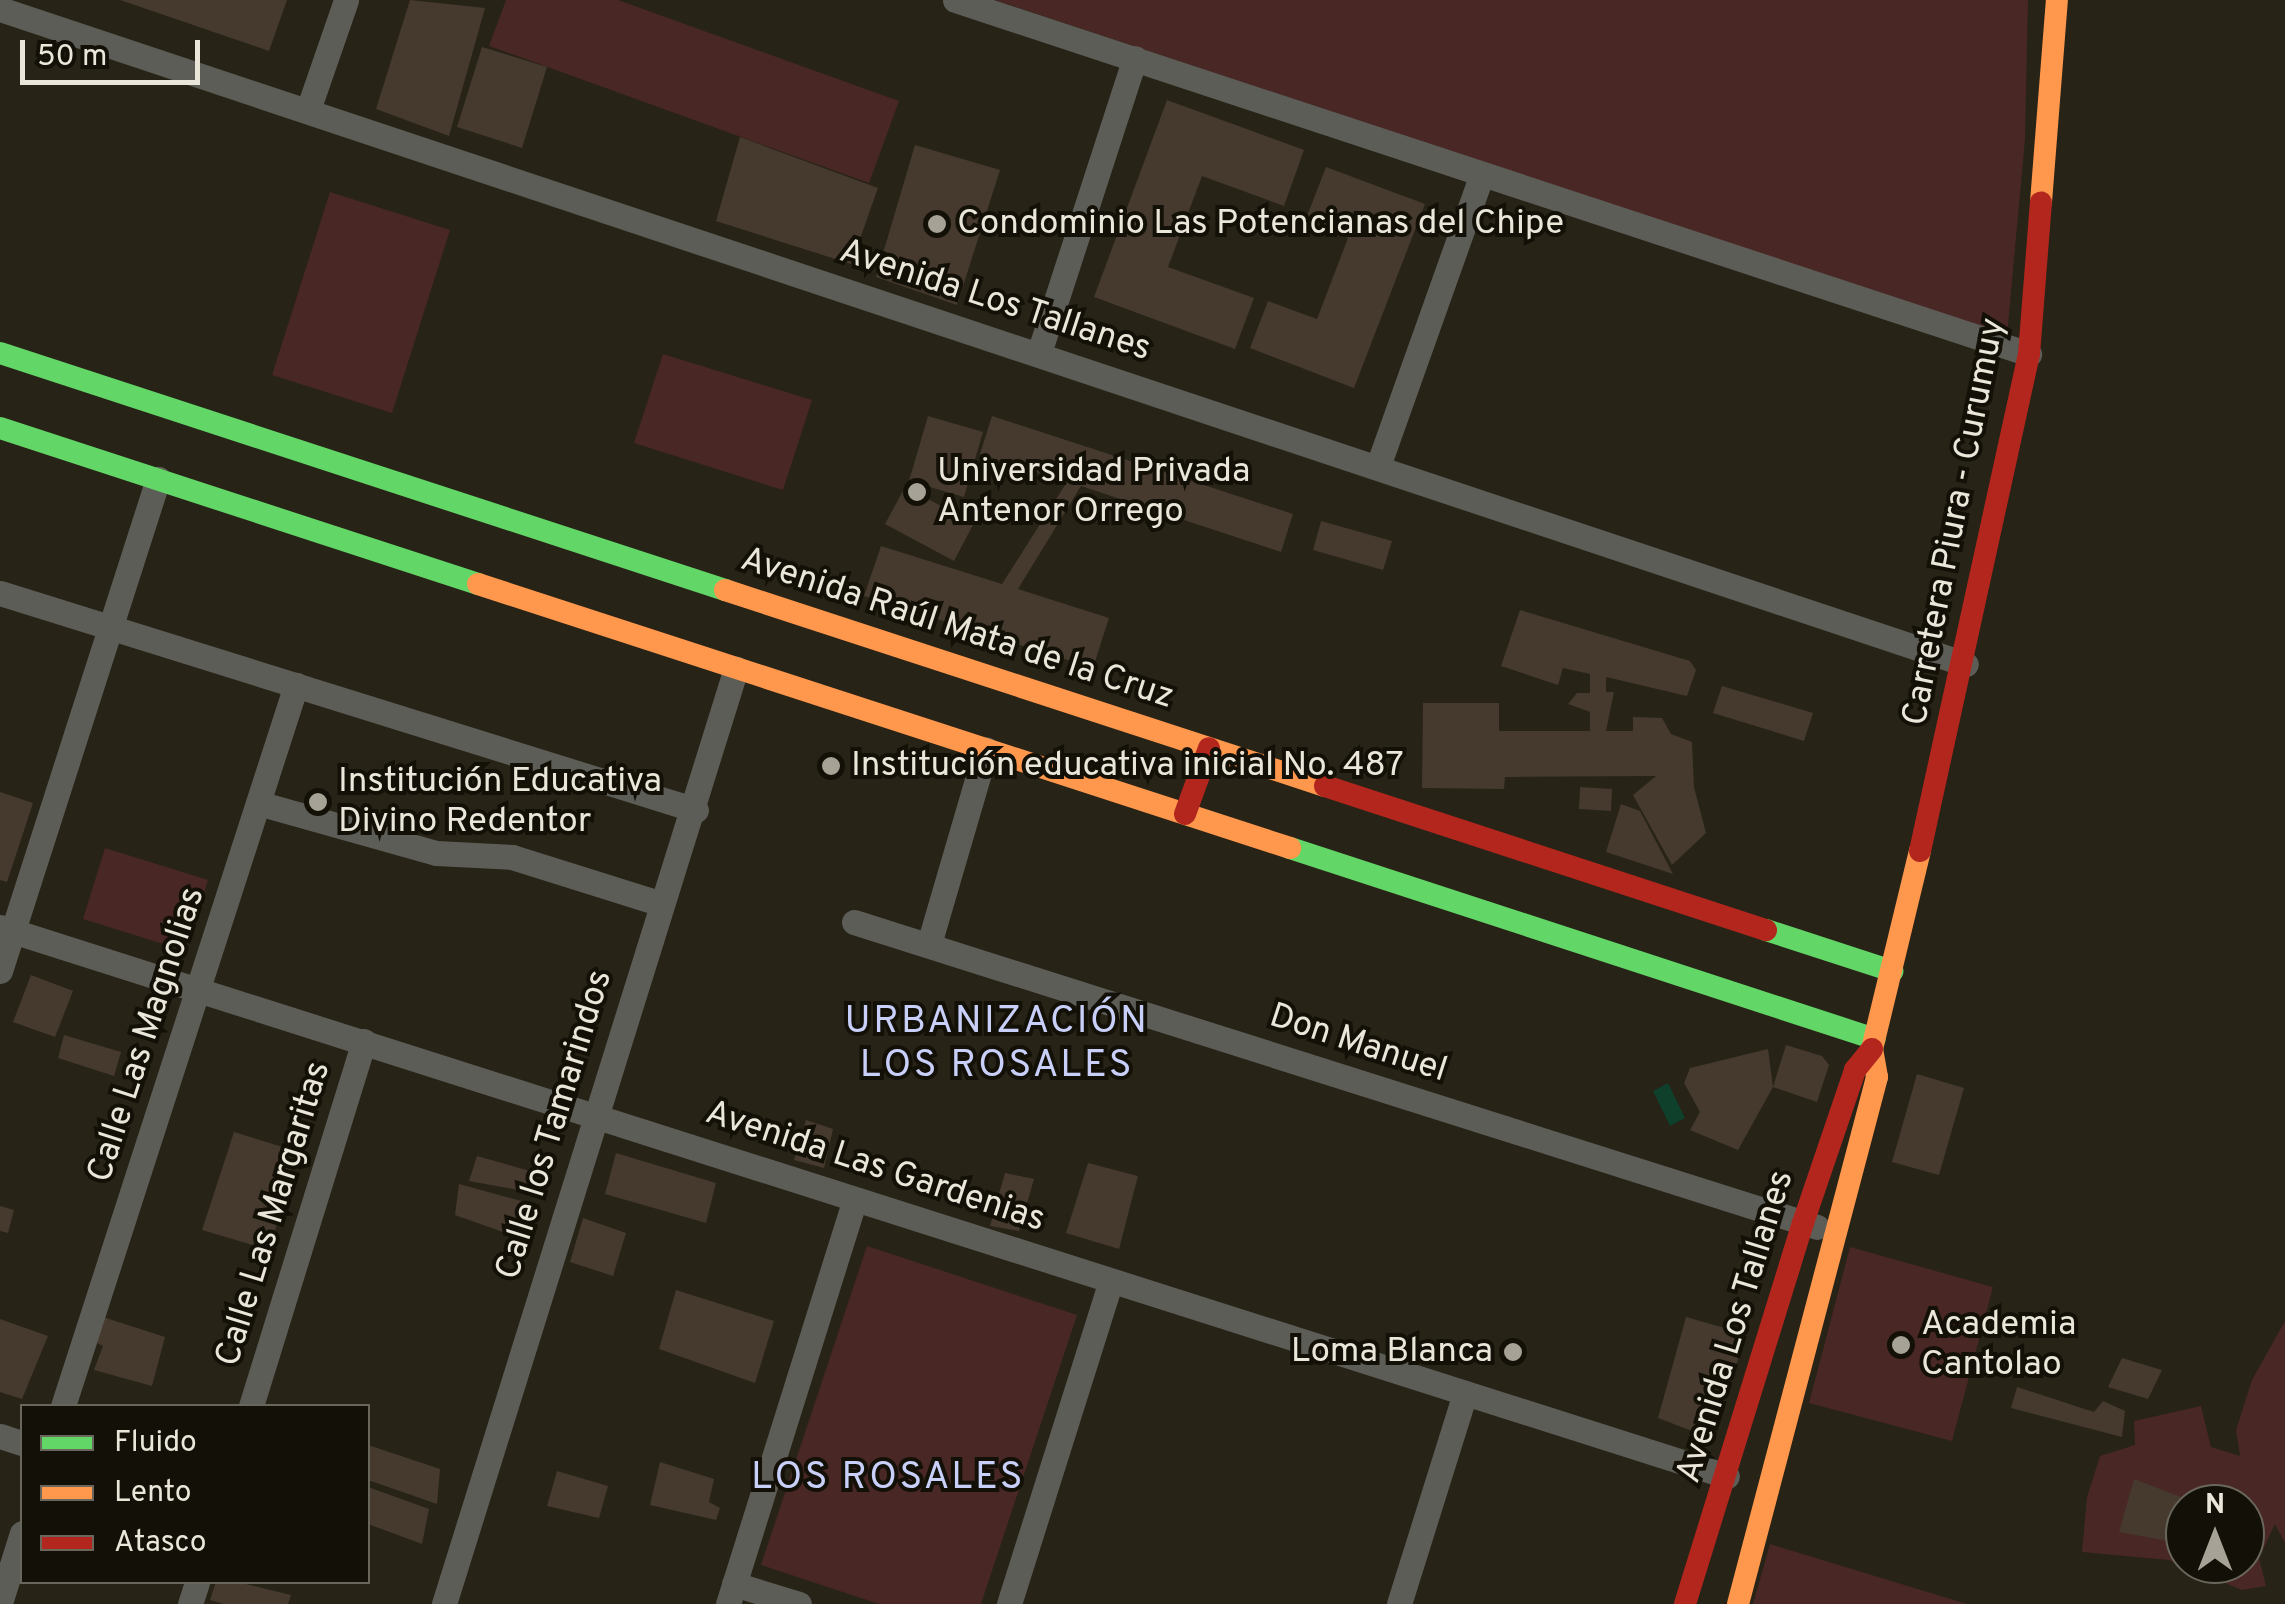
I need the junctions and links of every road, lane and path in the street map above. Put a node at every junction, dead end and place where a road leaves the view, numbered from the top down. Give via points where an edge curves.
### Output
1 (346, 0) edge
2 (955, 0) edge
3 (2057, 0) edge
4 (0, 9) edge
5 (1135, 58) junction
6 (308, 110) junction
7 (1481, 176) junction
8 (1040, 352) junction
9 (0, 353) edge
10 (2030, 354) junction
11 (0, 428) edge
12 (1378, 466) junction
13 (158, 479) junction
14 (0, 593) edge
15 (110, 627) junction
16 (1966, 664) junction
17 (736, 668) junction
18 (296, 685) junction
19 (1209, 748) junction
20 (986, 749) junction
21 (258, 802) junction
22 (696, 810) junction
23 (1185, 814) junction
24 (662, 904) junction
25 (854, 922) dead end
26 (6, 930) edge
27 (929, 944) junction
28 (0, 970) edge
29 (1892, 972) junction
30 (198, 988) junction
31 (364, 1041) junction
32 (1873, 1044) junction
33 (1866, 1074) junction
34 (594, 1112) junction
35 (854, 1199) junction
36 (1803, 1222) junction
37 (1840, 1234) junction
38 (1111, 1281) junction
39 (1466, 1394) junction
40 (64, 1404) edge
41 (253, 1404) edge
42 (1727, 1476) junction
43 (20, 1539) edge
44 (731, 1594) edge
45 (0, 1603) edge
46 (444, 1604) edge
47 (799, 1604) edge
48 (1008, 1604) edge
49 (1400, 1604) edge
50 (1686, 1604) edge
51 (1738, 1604) edge

1 - 6 street
2 - 5 street
3 - 10 main road, Carretera Piura - Curumuy
4 - 6 street, Avenida Los Tallanes
5 - 7 street
5 - 8 street
6 - 8 street, Avenida Los Tallanes
7 - 10 street
7 - 12 street
8 - 12 street, Avenida Los Tallanes
9 - 19 main road, Avenida Raúl Mata de la Cruz
10 - 16 main road, Carretera Piura - Curumuy
11 - 13 main road
12 - 16 street, Avenida Los Tallanes
13 - 15 street
13 - 17 main road
14 - 15 street
15 - 18 street
15 - 26 street
16 - 29 main road, Carretera Piura - Curumuy
17 - 20 main road
17 - 22 street, Calle los Tamarindos
18 - 21 street, Calle Las Magnolias
18 - 22 street
19 - 23 main road
19 - 29 main road, Avenida Raúl Mata de la Cruz
20 - 23 main road
20 - 27 street
21 - 24 street via 436,853 512,857
21 - 30 street, Calle Las Magnolias
22 - 24 street, Calle los Tamarindos
23 - 32 main road
24 - 34 street, Calle los Tamarindos
25 - 27 street, Don Manuel
26 - 28 street
26 - 30 street, Avenida Las Gardenias
27 - 36 street, Don Manuel
29 - 32 main road, Carretera Piura - Curumuy
30 - 31 street, Avenida Las Gardenias
30 - 40 street, Calle Las Magnolias
31 - 34 street, Avenida Las Gardenias
31 - 41 street, Calle Las Margaritas
32 - 33 main road, Carretera Piura - Curumuy
33 - 36 main road, Avenida Los Tallanes
33 - 37 main road, Avenida Los Tallanes
34 - 35 street, Avenida Las Gardenias
34 - 46 street, Calle los Tamarindos
35 - 38 street, Avenida Las Gardenias
35 - 44 street
36 - 37 street, Don Manuel
36 - 42 main road, Avenida Los Tallanes
37 - 51 main road, Avenida Los Tallanes
38 - 39 street, Avenida Las Gardenias
38 - 48 street
39 - 42 street, Avenida Las Gardenias
39 - 49 street
42 - 50 main road, Avenida Los Tallanes
43 - 45 street
44 - 47 street

